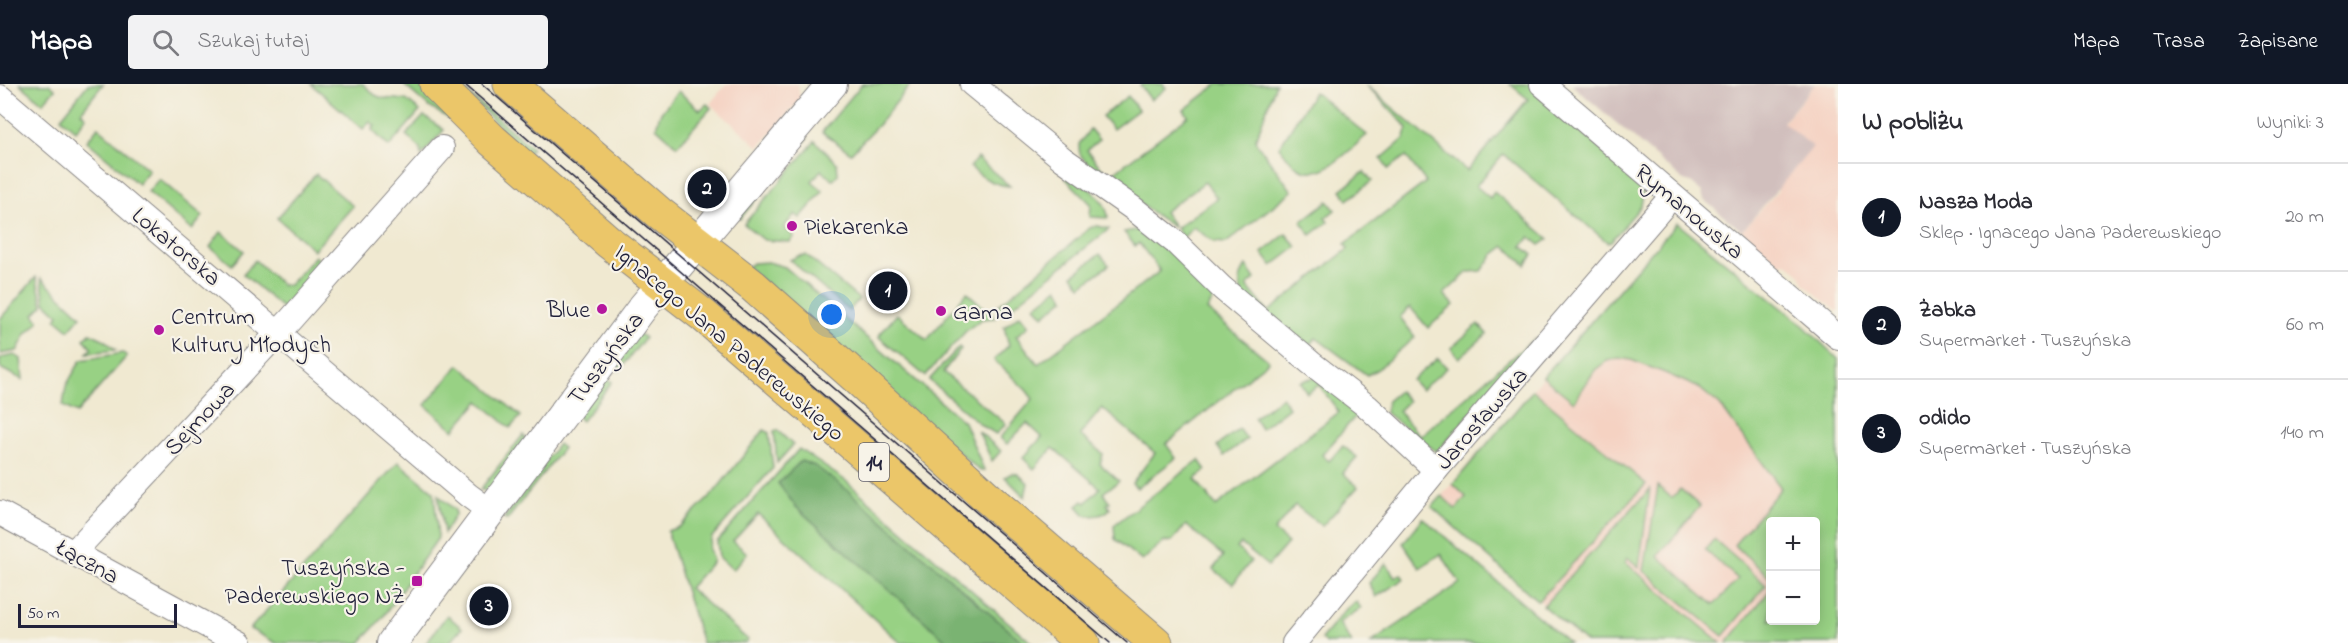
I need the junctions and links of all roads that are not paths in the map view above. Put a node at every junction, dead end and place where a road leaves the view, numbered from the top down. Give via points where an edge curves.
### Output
1 (436, 84) edge
2 (510, 84) edge
3 (972, 84) edge
4 (1542, 84) edge
5 (829, 85) edge
6 (0, 97) edge
7 (442, 148) dead end
8 (1672, 196) junction
9 (698, 243) junction
10 (663, 284) junction
11 (278, 332) junction
12 (1838, 337) edge
13 (1436, 470) junction
14 (491, 512) junction
15 (0, 513) edge
16 (74, 552) junction
17 (396, 641) edge
18 (239, 643) edge
19 (1083, 643) edge
20 (1156, 643) edge
21 (1294, 643) edge

1 - 10 main road, Ignacego Jana Paderewskiego / 14 via 492,140
2 - 9 main road, 14
3 - 13 street via 1063,159 1175,242 1222,288 1368,407
4 - 8 street, Rymanowska
5 - 9 street, Tuszyńska
6 - 11 street, Lokatorska
7 - 11 street, Sejmowa
8 - 12 street, Rymanowska
8 - 13 street, Jarosławska
9 - 10 street, Tuszyńska
9 - 20 main road, 14 via 797,324 988,498
10 - 14 street, Tuszyńska
10 - 19 main road, Ignacego Jana Paderewskiego / 14
11 - 14 street, Lokatorska
11 - 16 street, Sejmowa
13 - 21 street, Jarosławska
14 - 17 street, Tuszyńska
15 - 16 street, Łączna
16 - 18 street, Łączna

